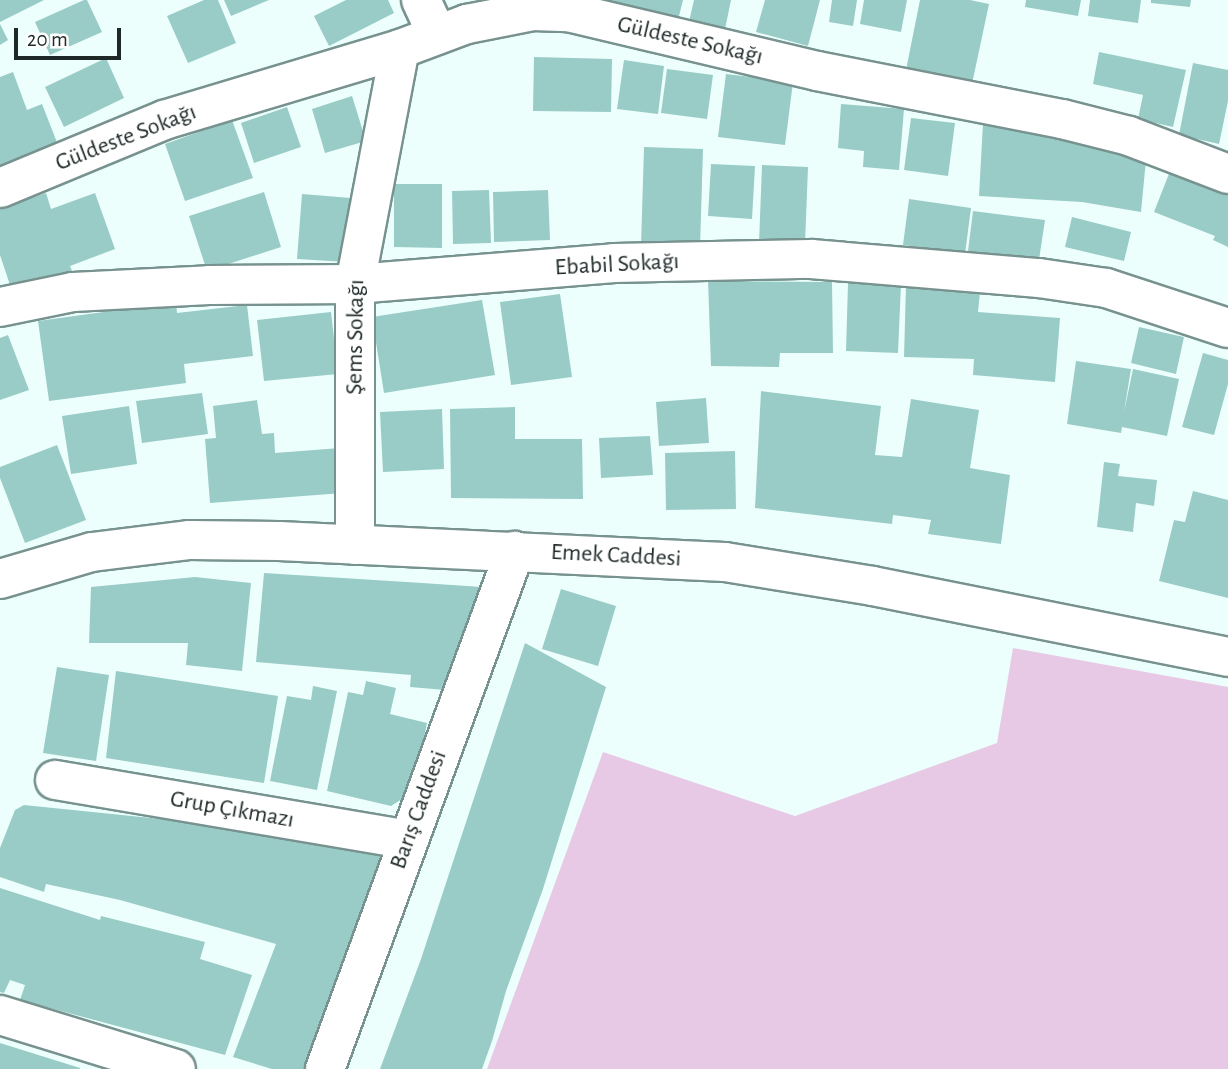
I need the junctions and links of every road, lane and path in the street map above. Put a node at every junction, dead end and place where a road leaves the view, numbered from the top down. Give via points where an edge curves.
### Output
1 (421, 0) edge
2 (437, 35) junction
3 (400, 49) junction
4 (1228, 174) edge
5 (0, 188) edge
6 (355, 284) junction
7 (0, 307) edge
8 (1228, 328) edge
9 (355, 545) junction
10 (515, 551) junction
11 (0, 579) edge
12 (1228, 657) edge
13 (55, 780) dead end
14 (408, 840) junction
15 (0, 1016) edge
16 (176, 1069) edge
17 (325, 1069) edge

1 - 2 street
2 - 3 street, Güldeste Sokağı
2 - 4 street, Güldeste Sokağı via 498,15 568,12 817,71 1062,119 1129,136
3 - 5 street, Güldeste Sokağı via 164,120
3 - 6 street, Şems Sokağı
6 - 7 street, Ebabil Sokağı via 73,292
6 - 8 street, Ebabil Sokağı via 614,263 811,260 1039,278 1105,288
6 - 9 street, Şems Sokağı
9 - 10 street, Emek Caddesi
9 - 11 street, Emek Caddesi via 190,540 92,552
10 - 12 street, Emek Caddesi via 725,562 873,586
10 - 14 street, Barış Caddesi
13 - 14 street, Grup Çıkmazı
14 - 17 street, Barış Caddesi
15 - 16 street

